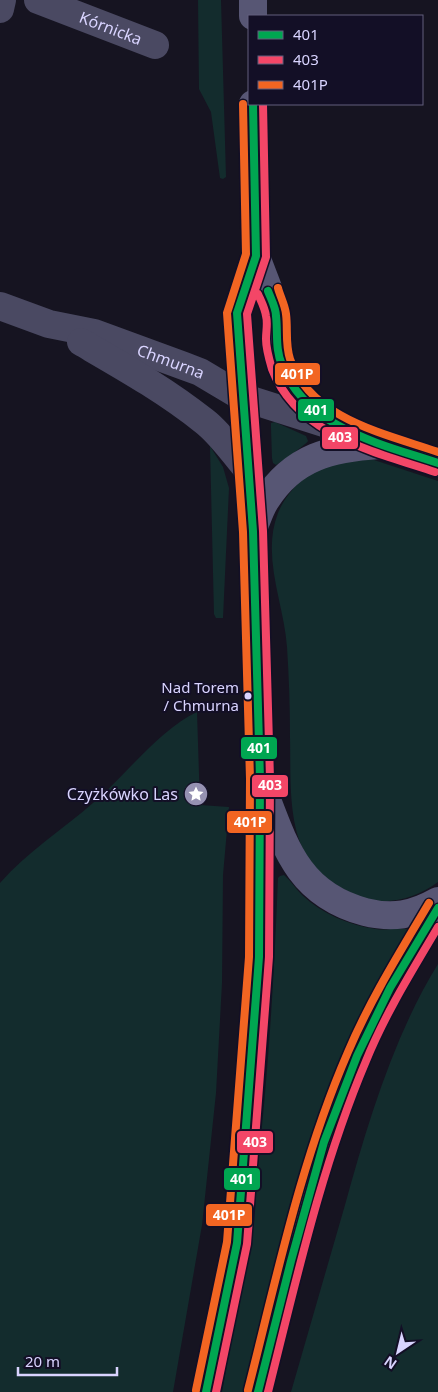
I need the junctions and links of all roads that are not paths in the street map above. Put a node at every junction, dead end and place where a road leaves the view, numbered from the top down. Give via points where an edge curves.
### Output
1 (2, 0) edge
2 (38, 0) edge
3 (253, 0) edge
4 (0, 9) edge
5 (252, 15) edge
6 (155, 45) dead end
7 (253, 105) edge
8 (256, 256) junction
9 (0, 306) edge
10 (49, 324) junction
11 (242, 397) junction
12 (345, 430) junction
13 (386, 444) junction
14 (438, 463) edge
15 (248, 470) junction
16 (253, 531) junction
17 (260, 779) junction
18 (438, 901) edge
19 (438, 908) edge
20 (206, 1392) edge
21 (258, 1392) edge

1 - 4 street
2 - 6 street, Kórnicka
3 - 5 main road
7 - 8 main road
8 - 11 main road via 237,313
8 - 12 main road via 276,314 277,348 288,381 315,411
9 - 10 street, Chmurna
10 - 11 street, Chmurna via 94,333 200,372
10 - 15 street, Chmurna via 170,394 205,422
11 - 12 street, Chmurna
11 - 15 main road
12 - 13 main road
13 - 14 main road
13 - 16 main road via 354,446 321,454 295,467 264,502
15 - 16 main road
16 - 17 main road
17 - 18 main road via 281,838 305,877 325,895 345,906 382,916 406,914
17 - 20 main road via 259,957 237,1243
19 - 21 main road via 390,988 357,1056 324,1142

